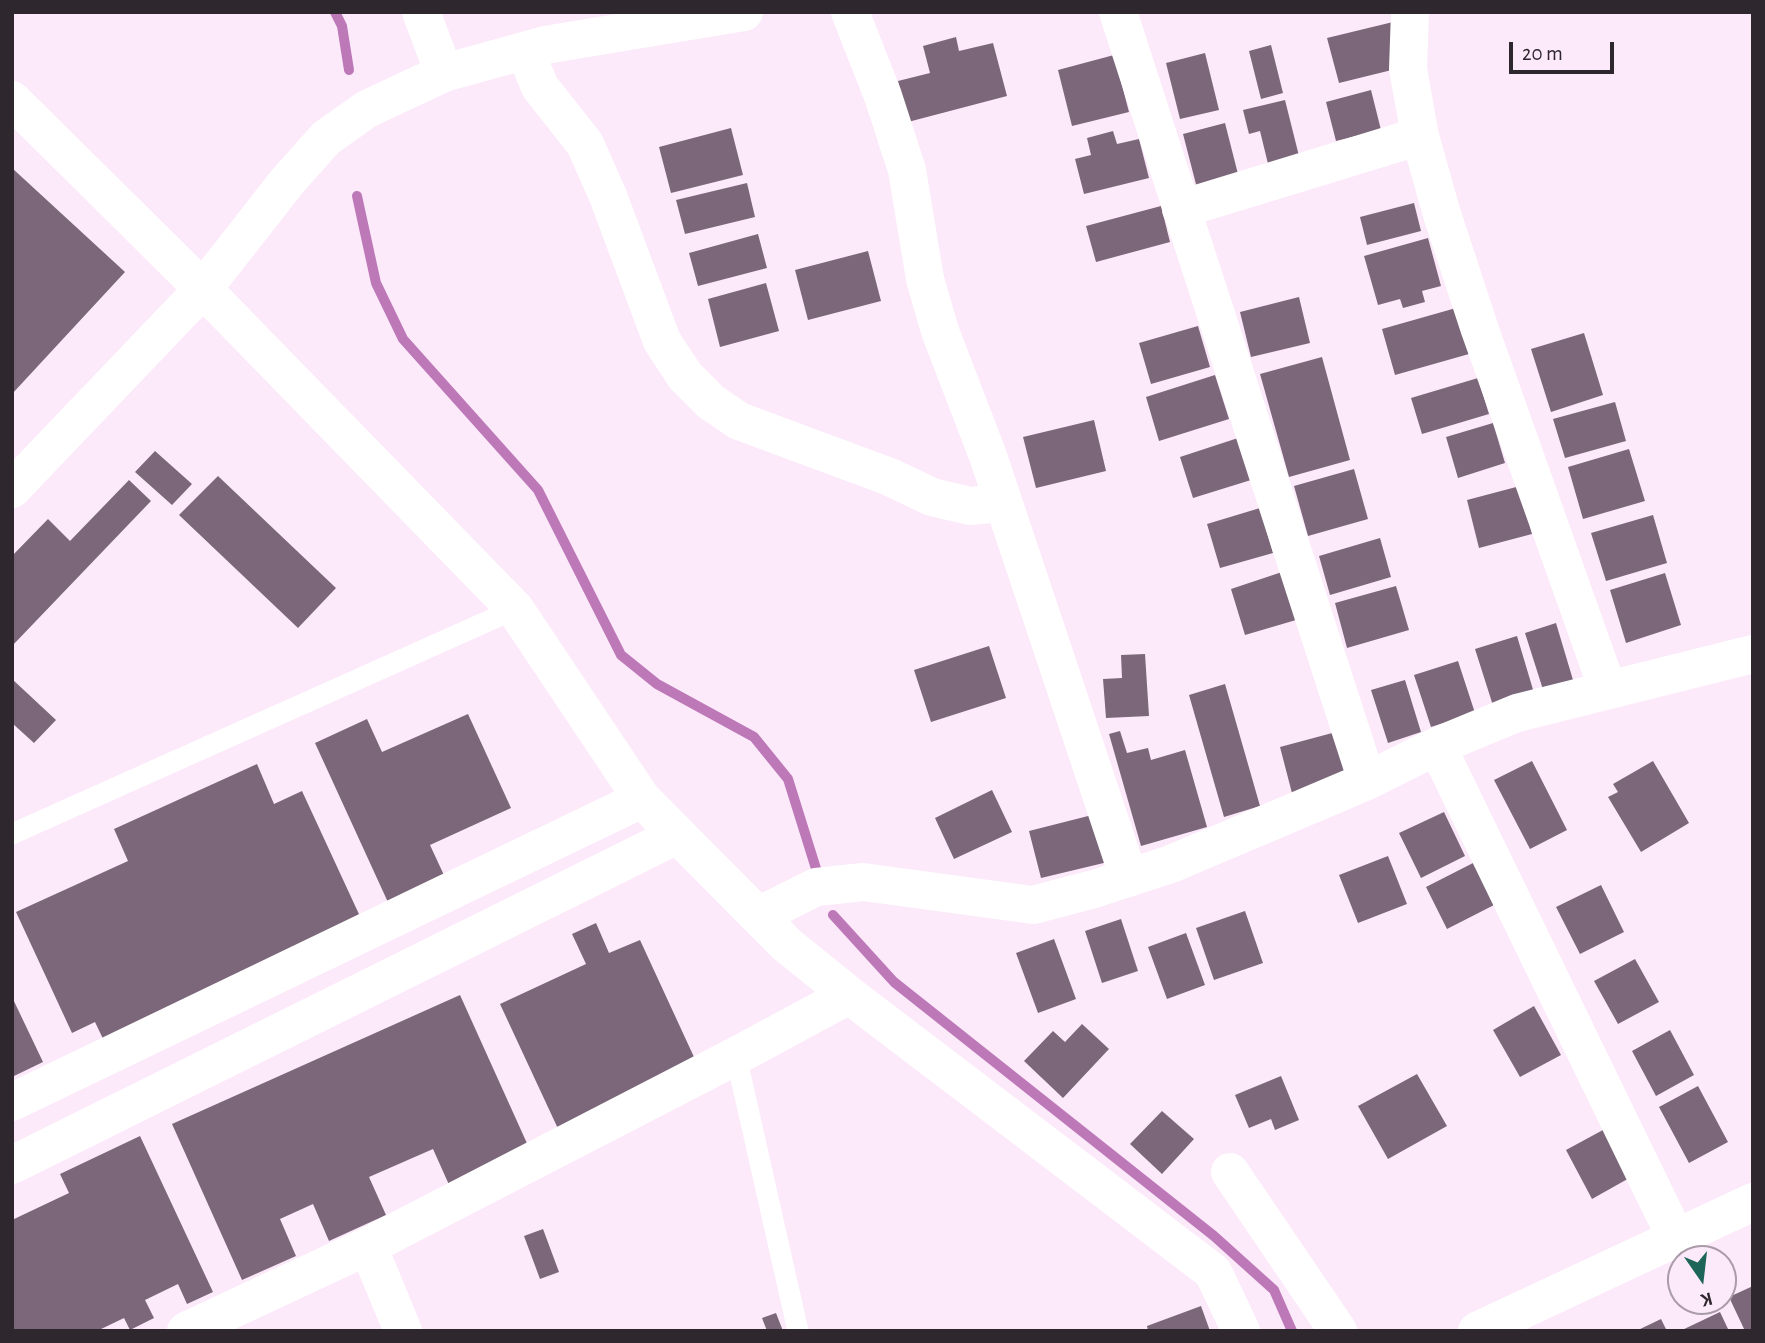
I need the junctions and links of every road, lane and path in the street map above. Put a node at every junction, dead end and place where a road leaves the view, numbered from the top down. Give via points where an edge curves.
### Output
1 (421, 12) edge
2 (744, 12) edge
3 (850, 12) edge
4 (1118, 12) edge
5 (1410, 12) edge
6 (525, 51) junction
7 (444, 73) junction
8 (12, 100) edge
9 (1420, 136) junction
10 (1181, 209) junction
11 (203, 289) junction
12 (12, 489) edge
13 (1003, 503) junction
14 (514, 609) junction
15 (1753, 654) edge
16 (1608, 690) junction
17 (1437, 746) junction
18 (1367, 781) junction
19 (642, 799) junction
20 (12, 834) edge
21 (677, 835) junction
22 (1129, 878) junction
23 (758, 916) junction
24 (849, 995) junction
25 (736, 1056) junction
26 (12, 1102) edge
27 (12, 1165) edge
28 (1230, 1171) dead end
29 (1753, 1202) edge
30 (1676, 1238) junction
31 (368, 1245) junction
32 (186, 1331) edge
33 (403, 1331) edge
34 (798, 1331) edge
35 (1241, 1331) edge
36 (1338, 1331) edge
37 (1477, 1331) edge

1 - 7 street
2 - 6 street
3 - 13 street via 907,170 925,279 940,331
4 - 10 street
5 - 9 street via 1408,69
6 - 7 street
6 - 13 street via 540,88 585,144 662,341 685,376 711,402 739,421 879,472 932,497 970,506
7 - 11 street via 367,109 326,138
8 - 11 street
9 - 10 street
9 - 16 street via 1480,330
10 - 18 street
11 - 12 street
11 - 14 street
13 - 22 street
14 - 19 street
14 - 20 lane
15 - 16 street
16 - 17 street via 1517,712
17 - 18 street
17 - 30 street
18 - 22 street
19 - 21 street
19 - 26 street
21 - 23 street
21 - 27 street
22 - 23 street via 1033,905 863,882 816,887
23 - 24 street
24 - 25 street
24 - 35 street via 1213,1272
25 - 31 street
25 - 34 lane
28 - 36 street
29 - 30 street
30 - 37 street
31 - 32 street
31 - 33 street

